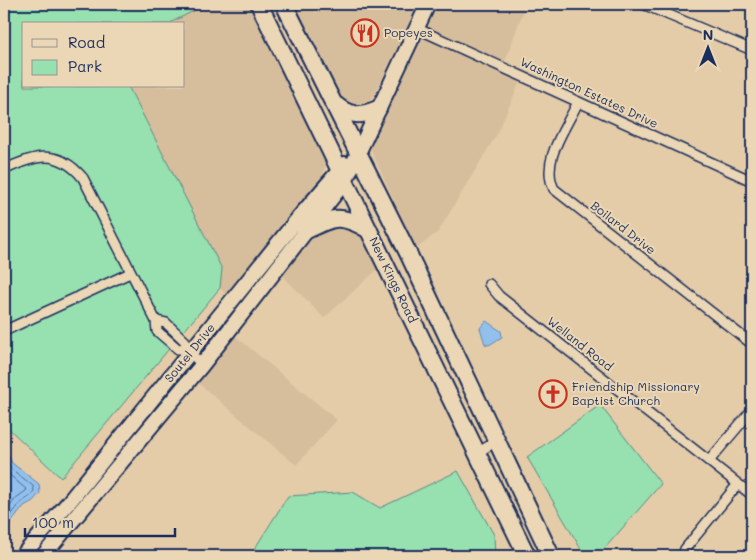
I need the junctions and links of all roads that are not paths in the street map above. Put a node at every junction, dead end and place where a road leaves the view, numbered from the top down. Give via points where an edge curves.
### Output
1 (259, 4) edge
2 (284, 4) edge
3 (428, 4) edge
4 (643, 4) edge
5 (416, 28) junction
6 (752, 50) edge
7 (578, 102) junction
8 (336, 105) junction
9 (378, 109) junction
10 (358, 151) junction
11 (4, 170) edge
12 (342, 176) junction
13 (752, 181) edge
14 (369, 230) junction
15 (305, 231) junction
16 (130, 273) junction
17 (490, 284) dead end
18 (4, 331) edge
19 (752, 344) edge
20 (188, 350) junction
21 (202, 365) junction
22 (752, 410) edge
23 (496, 442) junction
24 (477, 453) junction
25 (709, 461) junction
26 (738, 484) junction
27 (752, 495) edge
28 (22, 556) edge
29 (43, 556) edge
30 (527, 556) edge
31 (551, 556) edge
32 (682, 556) edge

1 - 12 highway, New Kings Road
2 - 8 highway, New Kings Road
3 - 5 main road, Soutel Drive
4 - 6 street
5 - 7 street, Washington Estates Drive
5 - 9 main road, Soutel Drive
7 - 13 street, Washington Estates Drive
7 - 19 street, Boilard Drive via 549,167 549,179 554,190
8 - 9 highway via 353,115
8 - 10 highway, New Kings Road
9 - 10 main road, Soutel Drive
10 - 12 main road, Soutel Drive
10 - 23 highway, New Kings Road
11 - 16 street via 36,157 65,161 75,168
12 - 14 highway, New Kings Road
12 - 15 main road, Soutel Drive
12 - 20 main road, Soutel Drive
14 - 15 highway via 342,218 331,218
14 - 24 highway, New Kings Road
15 - 21 main road, Soutel Drive
16 - 18 street
16 - 20 street via 156,321 157,331 178,348
17 - 25 street, Welland Road via 506,302
20 - 21 street
20 - 28 main road, Soutel Drive
21 - 29 main road, Soutel Drive
22 - 25 street
23 - 24 street
23 - 31 highway, New Kings Road
24 - 30 highway, New Kings Road
25 - 26 street, Welland Road
26 - 27 street, Welland Road
26 - 32 street

